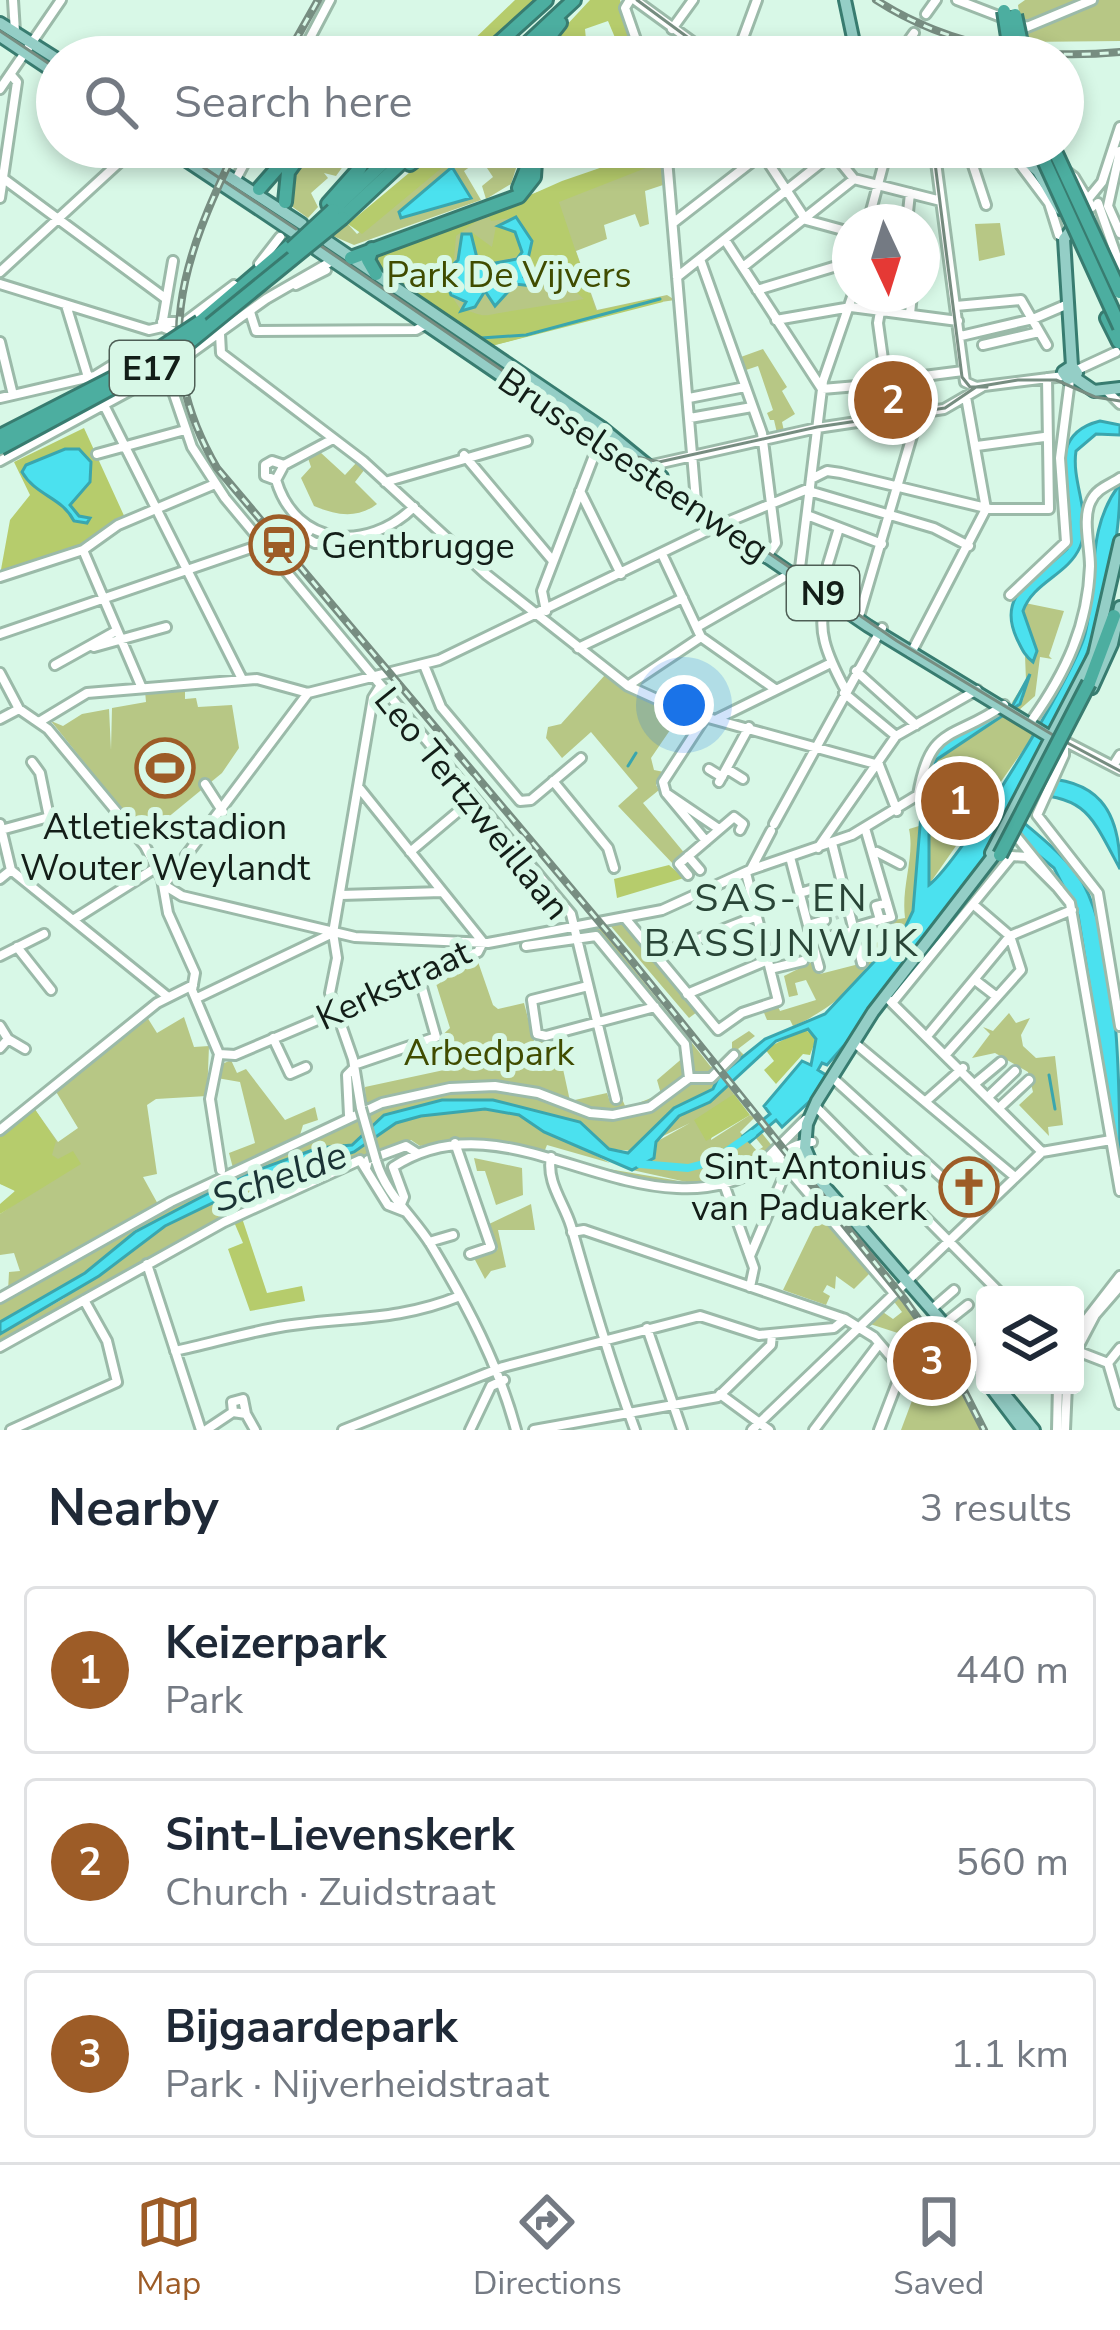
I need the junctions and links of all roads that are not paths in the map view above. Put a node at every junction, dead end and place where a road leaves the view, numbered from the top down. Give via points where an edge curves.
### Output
1 (13, 0) edge
2 (61, 0) edge
3 (330, 0) edge
4 (550, 0) edge
5 (577, 0) edge
6 (633, 0) edge
7 (692, 0) edge
8 (758, 0) edge
9 (845, 0) edge
10 (936, 0) edge
11 (957, 0) edge
12 (1005, 1) edge
13 (1086, 1) edge
14 (926, 14) tunnel mouth
15 (0, 23) edge
16 (672, 29) junction
17 (15, 33) junction
18 (914, 33) tunnel mouth
19 (0, 36) edge
20 (37, 36) edge
21 (311, 36) edge
22 (508, 36) edge
23 (515, 36) edge
24 (537, 36) edge
25 (549, 36) edge
26 (635, 36) edge
27 (687, 36) edge
28 (744, 36) edge
29 (853, 36) edge
30 (912, 36) edge
31 (1011, 36) edge
32 (1014, 36) edge
33 (36, 38) edge
34 (29, 48) junction
35 (36, 51) edge
36 (36, 54) edge
37 (11, 75) junction
38 (0, 89) edge
39 (1120, 127) edge
40 (1120, 152) edge
41 (114, 168) edge
42 (205, 168) edge
43 (211, 168) edge
44 (235, 168) edge
45 (283, 168) edge
46 (292, 168) edge
47 (360, 168) edge
48 (378, 168) edge
49 (395, 168) edge
50 (403, 168) edge
51 (526, 168) edge
52 (535, 168) edge
53 (668, 168) edge
54 (739, 168) edge
55 (771, 168) edge
56 (815, 168) edge
57 (848, 168) edge
58 (882, 168) edge
59 (937, 168) edge
60 (974, 168) edge
61 (1034, 168) edge
62 (1047, 168) edge
63 (1048, 168) edge
64 (1051, 168) edge
65 (1059, 168) edge
66 (4, 179) junction
67 (225, 179) junction
68 (854, 179) junction
69 (878, 185) junction
70 (374, 188) junction
71 (786, 191) junction
72 (910, 193) junction
73 (260, 196) junction
74 (0, 198) edge
75 (941, 201) junction
76 (285, 202) joint
77 (1094, 203) junction
78 (873, 204) edge
79 (909, 204) edge
80 (986, 205) dead end
81 (334, 211) junction
82 (60, 218) junction
83 (804, 219) junction
84 (673, 223) junction
85 (1068, 225) junction
86 (832, 229) edge
87 (291, 231) junction
88 (725, 240) junction
89 (1117, 244) edge
90 (320, 248) joint
91 (372, 248) junction
92 (342, 259) junction
93 (700, 260) junction
94 (173, 262) dead end
95 (1120, 266) edge
96 (743, 267) junction
97 (832, 267) edge
98 (316, 268) junction
99 (0, 272) edge
100 (376, 274) junction
101 (677, 277) junction
102 (0, 284) edge
103 (757, 290) junction
104 (1120, 292) edge
105 (165, 298) junction
106 (1069, 301) junction
107 (66, 304) junction
108 (956, 306) junction
109 (832, 310) edge
110 (252, 311) junction
111 (849, 312) edge
112 (880, 312) edge
113 (895, 312) edge
114 (910, 314) joint
115 (1033, 319) junction
116 (776, 320) junction
117 (958, 321) junction
118 (428, 323) junction
119 (162, 324) junction
120 (1039, 332) junction
121 (1118, 332) edge
122 (222, 333) junction
123 (961, 336) junction
124 (0, 342) edge
125 (983, 345) dead end
126 (1048, 345) dead end
127 (124, 358) dead end
128 (501, 366) junction
129 (963, 370) junction
130 (166, 371) junction
131 (1072, 374) junction
132 (88, 377) junction
133 (1047, 378) junction
134 (916, 381) junction
135 (886, 382) junction
136 (864, 385) junction
137 (745, 387) junction
138 (979, 387) junction
139 (1115, 388) edge
140 (822, 389) junction
141 (14, 395) junction
142 (966, 397) junction
143 (0, 398) edge
144 (688, 398) junction
145 (1120, 404) edge
146 (105, 407) junction
147 (752, 407) junction
148 (919, 412) junction
149 (690, 418) junction
150 (869, 421) junction
151 (817, 428) junction
152 (184, 430) junction
153 (0, 436) edge
154 (1044, 436) junction
155 (332, 439) junction
156 (600, 440) junction
157 (763, 440) junction
158 (526, 441) dead end
159 (977, 446) junction
160 (124, 447) junction
161 (0, 448) edge
162 (98, 454) dead end
163 (639, 454) junction
164 (464, 455) junction
165 (694, 455) junction
166 (669, 460) junction
167 (0, 461) edge
168 (284, 465) junction
169 (647, 466) junction
170 (1120, 478) edge
171 (276, 480) junction
172 (385, 482) junction
173 (214, 484) junction
174 (810, 486) junction
175 (897, 488) junction
176 (580, 491) junction
177 (696, 501) junction
178 (772, 505) junction
179 (414, 507) junction
180 (986, 508) junction
181 (158, 509) junction
182 (807, 515) junction
183 (890, 515) junction
184 (725, 524) junction
185 (839, 528) junction
186 (262, 544) junction
187 (881, 544) junction
188 (969, 546) junction
189 (1120, 546) edge
190 (86, 548) junction
191 (662, 554) junction
192 (768, 555) junction
193 (554, 561) junction
194 (828, 564) dead end
195 (189, 570) junction
196 (796, 573) junction
197 (621, 574) junction
198 (0, 577) edge
199 (1120, 590) edge
200 (831, 595) junction
201 (1010, 595) dead end
202 (105, 598) junction
203 (683, 598) junction
204 (1115, 609) edge
205 (542, 613) junction
206 (860, 613) junction
207 (166, 627) dead end
208 (880, 629) junction
209 (116, 631) junction
210 (699, 632) junction
211 (1106, 633) joint
212 (0, 634) edge
213 (122, 643) junction
214 (94, 647) junction
215 (578, 648) junction
216 (912, 651) junction
217 (831, 663) junction
218 (55, 664) dead end
219 (424, 665) junction
220 (856, 671) junction
221 (1, 676) edge
222 (372, 677) junction
223 (242, 680) junction
224 (1087, 682) junction
225 (628, 686) junction
226 (142, 687) junction
227 (380, 687) junction
228 (775, 689) junction
229 (976, 691) junction
230 (308, 692) junction
231 (845, 692) junction
232 (19, 709) junction
233 (1008, 709) junction
234 (706, 716) junction
235 (0, 719) edge
236 (717, 719) junction
237 (39, 722) junction
238 (1036, 724) junction
239 (916, 725) junction
240 (748, 727) junction
241 (896, 736) junction
242 (1055, 736) junction
243 (814, 748) junction
244 (1120, 755) edge
245 (581, 758) dead end
246 (32, 762) dead end
247 (879, 765) junction
248 (1117, 768) edge
249 (709, 769) dead end
250 (1050, 775) junction
251 (723, 776) junction
252 (743, 779) dead end
253 (553, 782) junction
254 (205, 784) dead end
255 (358, 787) junction
256 (666, 793) junction
257 (1042, 797) junction
258 (1056, 797) dead end
259 (473, 799) junction
260 (897, 811) junction
261 (224, 812) junction
262 (1, 827) edge
263 (865, 828) junction
264 (719, 830) junction
265 (740, 830) dead end
266 (1016, 836) junction
267 (706, 841) junction
268 (832, 843) junction
269 (818, 848) junction
270 (410, 852) junction
271 (875, 852) junction
272 (1004, 855) junction
273 (688, 856) junction
274 (1034, 856) junction
275 (790, 857) junction
276 (900, 864) dead end
277 (157, 867) junction
278 (614, 868) dead end
279 (11, 870) junction
280 (700, 870) dead end
281 (748, 872) junction
282 (688, 875) dead end
283 (979, 877) junction
284 (0, 879) edge
285 (164, 885) junction
286 (442, 892) junction
287 (800, 893) junction
288 (1065, 893) junction
289 (341, 896) junction
290 (974, 904) junction
291 (1072, 910) junction
292 (837, 915) junction
293 (757, 916) junction
294 (625, 918) junction
295 (73, 920) junction
296 (808, 925) junction
297 (854, 929) junction
298 (333, 933) junction
299 (574, 933) junction
300 (44, 934) dead end
301 (1010, 936) junction
302 (812, 940) junction
303 (483, 942) junction
304 (526, 946) dead end
305 (17, 947) junction
306 (0, 956) edge
307 (655, 956) junction
308 (768, 960) junction
309 (803, 961) dead end
310 (862, 963) dead end
311 (819, 967) dead end
312 (418, 977) junction
313 (974, 979) junction
314 (193, 986) junction
315 (588, 986) junction
316 (51, 990) dead end
317 (687, 994) junction
318 (168, 997) junction
319 (197, 998) junction
320 (997, 998) junction
321 (890, 1002) junction
322 (655, 1007) junction
323 (337, 1012) junction
324 (598, 1023) junction
325 (0, 1026) edge
326 (1120, 1026) edge
327 (928, 1035) junction
328 (273, 1038) junction
329 (8, 1039) junction
330 (858, 1039) junction
331 (0, 1048) edge
332 (25, 1049) dead end
333 (947, 1053) junction
334 (219, 1054) junction
335 (734, 1054) dead end
336 (1001, 1062) dead end
337 (354, 1066) junction
338 (306, 1067) dead end
339 (963, 1068) junction
340 (1015, 1071) dead end
341 (689, 1078) junction
342 (835, 1080) junction
343 (1029, 1080) dead end
344 (977, 1082) junction
345 (989, 1095) junction
346 (616, 1100) dead end
347 (926, 1101) junction
348 (1000, 1107) junction
349 (356, 1112) junction
350 (814, 1112) junction
351 (0, 1130) edge
352 (809, 1139) junction
353 (1111, 1140) junction
354 (455, 1143) junction
355 (786, 1143) junction
356 (1042, 1152) junction
357 (417, 1153) junction
358 (551, 1156) junction
359 (780, 1160) dead end
360 (364, 1164) junction
361 (787, 1169) junction
362 (220, 1170) dead end
363 (1015, 1177) junction
364 (724, 1184) junction
365 (1120, 1191) edge
366 (399, 1208) junction
367 (979, 1211) junction
368 (572, 1232) junction
369 (453, 1235) dead end
370 (948, 1240) junction
371 (429, 1242) junction
372 (470, 1254) dead end
373 (750, 1257) junction
374 (147, 1264) junction
375 (1120, 1276) edge
376 (907, 1280) junction
377 (994, 1286) edge
378 (1120, 1286) edge
379 (750, 1287) junction
380 (954, 1290) dead end
381 (893, 1292) junction
382 (460, 1296) junction
383 (0, 1298) edge
384 (84, 1300) junction
385 (968, 1305) dead end
386 (932, 1309) junction
387 (845, 1319) junction
388 (1084, 1322) edge
389 (944, 1324) junction
390 (857, 1326) junction
391 (647, 1328) junction
392 (772, 1334) junction
393 (1084, 1335) edge
394 (601, 1341) junction
395 (879, 1343) junction
396 (0, 1346) edge
397 (1120, 1348) edge
398 (976, 1349) edge
399 (175, 1351) junction
400 (968, 1352) junction
401 (1084, 1354) edge
402 (976, 1363) edge
403 (1108, 1363) junction
404 (500, 1369) junction
405 (503, 1380) junction
406 (720, 1394) junction
407 (999, 1394) edge
408 (1002, 1394) edge
409 (1062, 1394) edge
410 (1120, 1404) edge
411 (673, 1405) junction
412 (629, 1413) junction
413 (756, 1426) edge
414 (205, 1427) edge
415 (11, 1430) edge
416 (255, 1430) edge
417 (343, 1430) edge
418 (470, 1430) edge
419 (516, 1430) edge
420 (534, 1430) edge
421 (635, 1430) edge
422 (682, 1430) edge
423 (769, 1430) edge
424 (814, 1430) edge
425 (879, 1430) edge
426 (1023, 1430) edge
427 (1034, 1430) edge
428 (1061, 1430) edge

1 - 17 street
2 - 20 street
3 - 21 street
4 - 22 highway
4 - 23 highway
5 - 24 highway
5 - 25 highway
6 - 16 street
6 - 26 street via 625,8
7 - 16 street
8 - 28 street
9 - 29 main road
10 - 14 street
11 - 13 street via 1027,26
12 - 31 highway, bridge
12 - 32 highway, bridge
15 - 17 main road
16 - 27 street
17 - 34 main road
18 - 30 street
19 - 34 main road
33 - 34 street
34 - 35 main road
34 - 36 main road
34 - 37 street
37 - 38 street
37 - 66 street via 16,100
39 - 77 street
40 - 89 street via 1108,206
41 - 82 street
42 - 67 main road
43 - 67 main road
44 - 67 street
45 - 73 highway
46 - 76 highway
47 - 81 highway
48 - 81 highway, E17
49 - 70 highway, E17
50 - 70 highway, E17
51 - 92 highway via 506,200
52 - 91 highway via 519,196
53 - 84 street
54 - 84 street
55 - 71 street
56 - 71 street
57 - 68 street
58 - 69 street
59 - 75 street
60 - 80 street
61 - 85 main road
62 - 85 main road
63 - 121 highway, bridge
64 - 104 highway, bridge
65 - 77 street
66 - 74 street
66 - 82 street
67 - 73 main road
68 - 69 street
68 - 83 street
69 - 72 street
69 - 78 street
70 - 81 highway, E17
71 - 83 street
71 - 88 street
72 - 75 street
72 - 79 street
73 - 87 main road
75 - 108 street
76 - 87 main road
77 - 85 street
77 - 89 street
81 - 153 highway, E17, bridge via 170,344
81 - 161 highway, E17, bridge via 176,353
82 - 99 street
82 - 105 street
83 - 86 street
83 - 96 street
84 - 101 street
85 - 106 main road
85 - 121 main road
87 - 119 street via 195,316
88 - 93 street
88 - 96 street
89 - 95 street
90 - 92 main road, Brusselsesteenweg / N9
90 - 98 street, Brusselsesteenweg / N9
91 - 92 highway
91 - 100 highway
92 - 98 street
92 - 100 main road, Brusselsesteenweg / N9
92 - 110 street
92 - 118 main road, Brusselsesteenweg / N9
93 - 101 street
93 - 137 street
94 - 105 street
96 - 103 street
97 - 103 street
98 - 110 street
100 - 128 main road, Brusselsesteenweg / N9
101 - 144 street
102 - 107 street
103 - 116 street
105 - 119 street
106 - 115 street
106 - 131 main road
107 - 119 street via 152,331
107 - 132 street
108 - 115 street via 1022,300
108 - 117 street
109 - 116 street
110 - 118 street via 256,332
110 - 122 street
111 - 140 street
112 - 135 street
113 - 114 street
114 - 117 street
115 - 120 street
115 - 123 street
116 - 140 street
117 - 123 street
118 - 128 main road, Brusselsesteenweg / N9
119 - 122 street via 176,333
120 - 125 street
120 - 126 street
121 - 131 street
122 - 130 street
122 - 155 street via 221,353
123 - 129 street
124 - 141 street
127 - 132 street
128 - 156 main road, Brusselsesteenweg / N9
128 - 163 main road, Brusselsesteenweg / N9
129 - 134 street
129 - 138 street via 965,382
130 - 146 street
130 - 152 street, Leo Tertzweillaan
131 - 133 street
131 - 139 main road via 1090,389
131 - 201 street via 1062,445 1066,542
132 - 141 street
133 - 138 street
133 - 154 street
134 - 135 street
134 - 148 street
135 - 136 street
136 - 140 street
136 - 150 street
137 - 144 street
137 - 147 street
138 - 142 street
139 - 145 street
140 - 151 street
141 - 143 street
142 - 148 street
142 - 159 street
144 - 149 street
146 - 160 street
146 - 167 street
147 - 149 street
147 - 157 street
148 - 150 street
148 - 175 street
149 - 165 street
150 - 151 street
151 - 157 street
151 - 174 street
152 - 160 street
152 - 173 street, Leo Tertzweillaan
154 - 159 street
154 - 180 street via 1049,508
155 - 168 street
155 - 172 street
156 - 169 main road, Brusselsesteenweg / N9
156 - 176 street
157 - 165 street
157 - 178 street
158 - 164 street
159 - 180 street
160 - 162 street
160 - 181 street
163 - 166 street
163 - 169 main road, Brusselsesteenweg / N9
164 - 172 street
164 - 193 street
165 - 166 street
165 - 177 street
166 - 169 street
168 - 171 street
168 - 171 street via 265,465 265,476
169 - 177 main road, Brusselsesteenweg / N9
169 - 184 main road, Brusselsesteenweg / N9
170 - 238 street via 1091,501 1080,631
171 - 179 street via 289,510 315,536 374,533
172 - 179 street
173 - 181 street
173 - 186 street, Leo Tertzweillaan
174 - 175 street via 826,471
174 - 178 street
174 - 182 street
174 - 183 street
175 - 180 street
175 - 183 street
176 - 193 street
176 - 197 street
177 - 184 main road, Brusselsesteenweg / N9
178 - 184 street
178 - 192 street via 776,543
179 - 205 street
180 - 188 street
181 - 190 street
181 - 195 street
182 - 185 street
182 - 196 street
183 - 187 street
183 - 188 street
184 - 191 street
184 - 192 main road, Brusselsesteenweg / N9
185 - 187 street
185 - 194 street
186 - 195 street
186 - 222 street, Leo Tertzweillaan
187 - 206 street
188 - 216 street
189 - 204 main road
190 - 198 street
190 - 202 street
191 - 197 street
191 - 203 street
192 - 196 main road, Brusselsesteenweg / N9
193 - 205 street
195 - 202 street
195 - 223 street
196 - 200 main road, Brusselsesteenweg / N9
196 - 210 street
197 - 205 street
199 - 204 main road
200 - 206 main road, Brusselsesteenweg / N9
200 - 208 main road, Brusselsesteenweg / N9
200 - 217 street via 824,642
202 - 209 street
202 - 212 street
203 - 210 street
203 - 215 street
204 - 211 main road
204 - 224 highway
204 - 242 main road via 1106,661
205 - 215 street
205 - 219 street
206 - 208 main road, Brusselsesteenweg / N9
207 - 213 street
208 - 216 main road, Brusselsesteenweg / N9
208 - 220 street
209 - 213 street
209 - 214 street
210 - 225 street
210 - 228 street
211 - 224 highway
213 - 214 street
213 - 226 street
214 - 218 street
215 - 225 street
216 - 229 main road, Brusselsesteenweg / N9
217 - 228 street
217 - 231 street
219 - 222 street
219 - 253 street via 438,702 518,799 529,801
220 - 231 street
220 - 239 street
221 - 232 street
222 - 227 street, Leo Tertzweillaan
222 - 230 street
223 - 226 street
223 - 230 street
224 - 272 highway, bridge
225 - 234 street
226 - 237 street via 86,692
227 - 255 street
227 - 259 street, Leo Tertzweillaan
228 - 236 street
229 - 233 main road, Brusselsesteenweg / N9
229 - 239 street
230 - 261 street
231 - 241 street
231 - 243 street
232 - 235 street
232 - 237 street
233 - 238 main road, Brusselsesteenweg / N9
233 - 260 street, Kerkstraat via 934,745 911,804
234 - 236 street
234 - 256 street via 662,782
236 - 240 street
237 - 277 street
238 - 242 main road, Brusselsesteenweg / N9
239 - 241 street
240 - 243 street
240 - 251 street
241 - 247 street
242 - 248 street
242 - 250 main road
242 - 283 main road
243 - 247 street
243 - 281 street
244 - 248 street
245 - 253 street
246 - 262 street via 50,818
247 - 260 street
247 - 269 street
249 - 251 street
250 - 257 street
250 - 266 main road, bridge
251 - 252 street
253 - 278 street via 608,848
254 - 261 street
255 - 270 street
255 - 289 street
256 - 264 street
256 - 267 street
257 - 258 street
257 - 326 street via 1041,825 1098,892
259 - 270 street
259 - 299 street, Leo Tertzweillaan via 571,914
260 - 263 street, Kerkstraat
261 - 285 street
262 - 279 street
263 - 268 street, Kerkstraat
263 - 271 street
264 - 265 street via 734,817
264 - 267 street
266 - 272 main road, bridge
266 - 274 street
267 - 273 street
268 - 269 street, Kerkstraat
268 - 292 street
269 - 275 street, Kerkstraat
270 - 286 street
271 - 276 street
271 - 297 street via 891,917
272 - 274 street
272 - 283 main road
272 - 288 street
272 - 290 street
272 - 321 main road
273 - 280 street
273 - 282 street via 679,864
274 - 288 street
275 - 281 street, Kerkstraat
275 - 287 street
277 - 285 street
277 - 295 street
279 - 284 street
279 - 295 street
281 - 293 street
281 - 294 street, Kerkstraat
283 - 330 main road
285 - 298 street
285 - 314 street
286 - 289 street
286 - 303 street
287 - 292 street via 817,889
287 - 296 street
288 - 291 street
289 - 298 street
290 - 301 street
290 - 321 street
291 - 301 street
291 - 353 street
292 - 296 street
292 - 297 street
293 - 307 street
293 - 308 street
294 - 299 street, Kerkstraat
294 - 307 street
295 - 318 street
296 - 302 street
297 - 302 street
297 - 310 street
298 - 303 street
298 - 319 street
298 - 323 street via 329,984
299 - 303 street, Kerkstraat
299 - 304 street
299 - 315 street
299 - 322 street via 596,936
300 - 305 street
301 - 313 street
301 - 320 street via 1021,970
302 - 308 street
302 - 311 street
303 - 312 street, Kerkstraat via 478,952
305 - 306 street
305 - 316 street
307 - 317 street
308 - 309 street
308 - 317 street
308 - 317 street via 778,1001 718,1030
312 - 323 street, Kerkstraat
312 - 337 street via 437,1034
313 - 320 street
313 - 327 street
314 - 318 street
314 - 319 street
315 - 324 street
315 - 324 street via 534,998 535,1030 544,1036
318 - 351 street
319 - 334 street
320 - 333 street
321 - 327 street
321 - 330 main road
322 - 324 street
322 - 341 street via 686,1052
323 - 328 street, Kerkstraat
323 - 337 street
324 - 346 street
325 - 329 street
327 - 333 street
328 - 334 street, Kerkstraat
328 - 338 street via 288,1072
329 - 331 street
329 - 332 street
330 - 342 main road
330 - 347 street
330 - 350 main road
333 - 339 street
334 - 362 street via 210,1099
335 - 341 street via 711,1078
336 - 344 street
337 - 349 street
339 - 344 street
339 - 347 street
340 - 345 street
341 - 349 street via 650,1106 620,1114 579,1111 525,1089 478,1086
342 - 350 main road
342 - 367 street
343 - 348 street
344 - 345 street
345 - 348 street
347 - 363 street
348 - 356 street
349 - 366 street, bridge
349 - 383 street
350 - 352 main road
350 - 355 street
350 - 370 street
352 - 355 street
352 - 364 street
352 - 376 main road via 819,1171
353 - 356 street
353 - 365 street
354 - 357 street
354 - 358 street
354 - 372 street via 491,1246
355 - 364 street
356 - 363 street
357 - 360 street via 406,1145
357 - 366 street via 392,1169 404,1197
358 - 364 street via 666,1187
358 - 368 street
359 - 361 street
360 - 366 street
360 - 374 street
361 - 373 street
361 - 381 street
363 - 367 street
364 - 373 street
366 - 371 street
367 - 370 street
368 - 379 street
368 - 394 street
369 - 371 street
370 - 376 street
370 - 377 street
371 - 382 street
373 - 379 street
374 - 384 street
374 - 399 street
375 - 388 street
376 - 381 street
376 - 386 main road
378 - 393 street
379 - 387 street
380 - 386 street
381 - 390 street
382 - 399 street
382 - 404 street
384 - 396 street
384 - 415 street via 118,1376 112,1387
385 - 389 street
386 - 389 main road
387 - 390 street
387 - 392 street via 834,1328
389 - 400 main road
390 - 395 street
390 - 413 street
391 - 392 street via 700,1316
391 - 394 street
391 - 411 street
392 - 406 street via 771,1345
394 - 404 street
394 - 412 street
395 - 424 street
395 - 425 street via 902,1370
397 - 403 street
398 - 400 street
399 - 414 street
400 - 402 main road
401 - 403 street
403 - 410 street
404 - 405 street
404 - 417 street
405 - 418 street via 491,1386
405 - 419 street
406 - 411 street
406 - 413 street
407 - 426 main road
408 - 427 main road
409 - 428 street
411 - 412 street
411 - 422 street
412 - 420 street
412 - 421 street
413 - 423 street
414 - 416 street via 232,1412 246,1414

